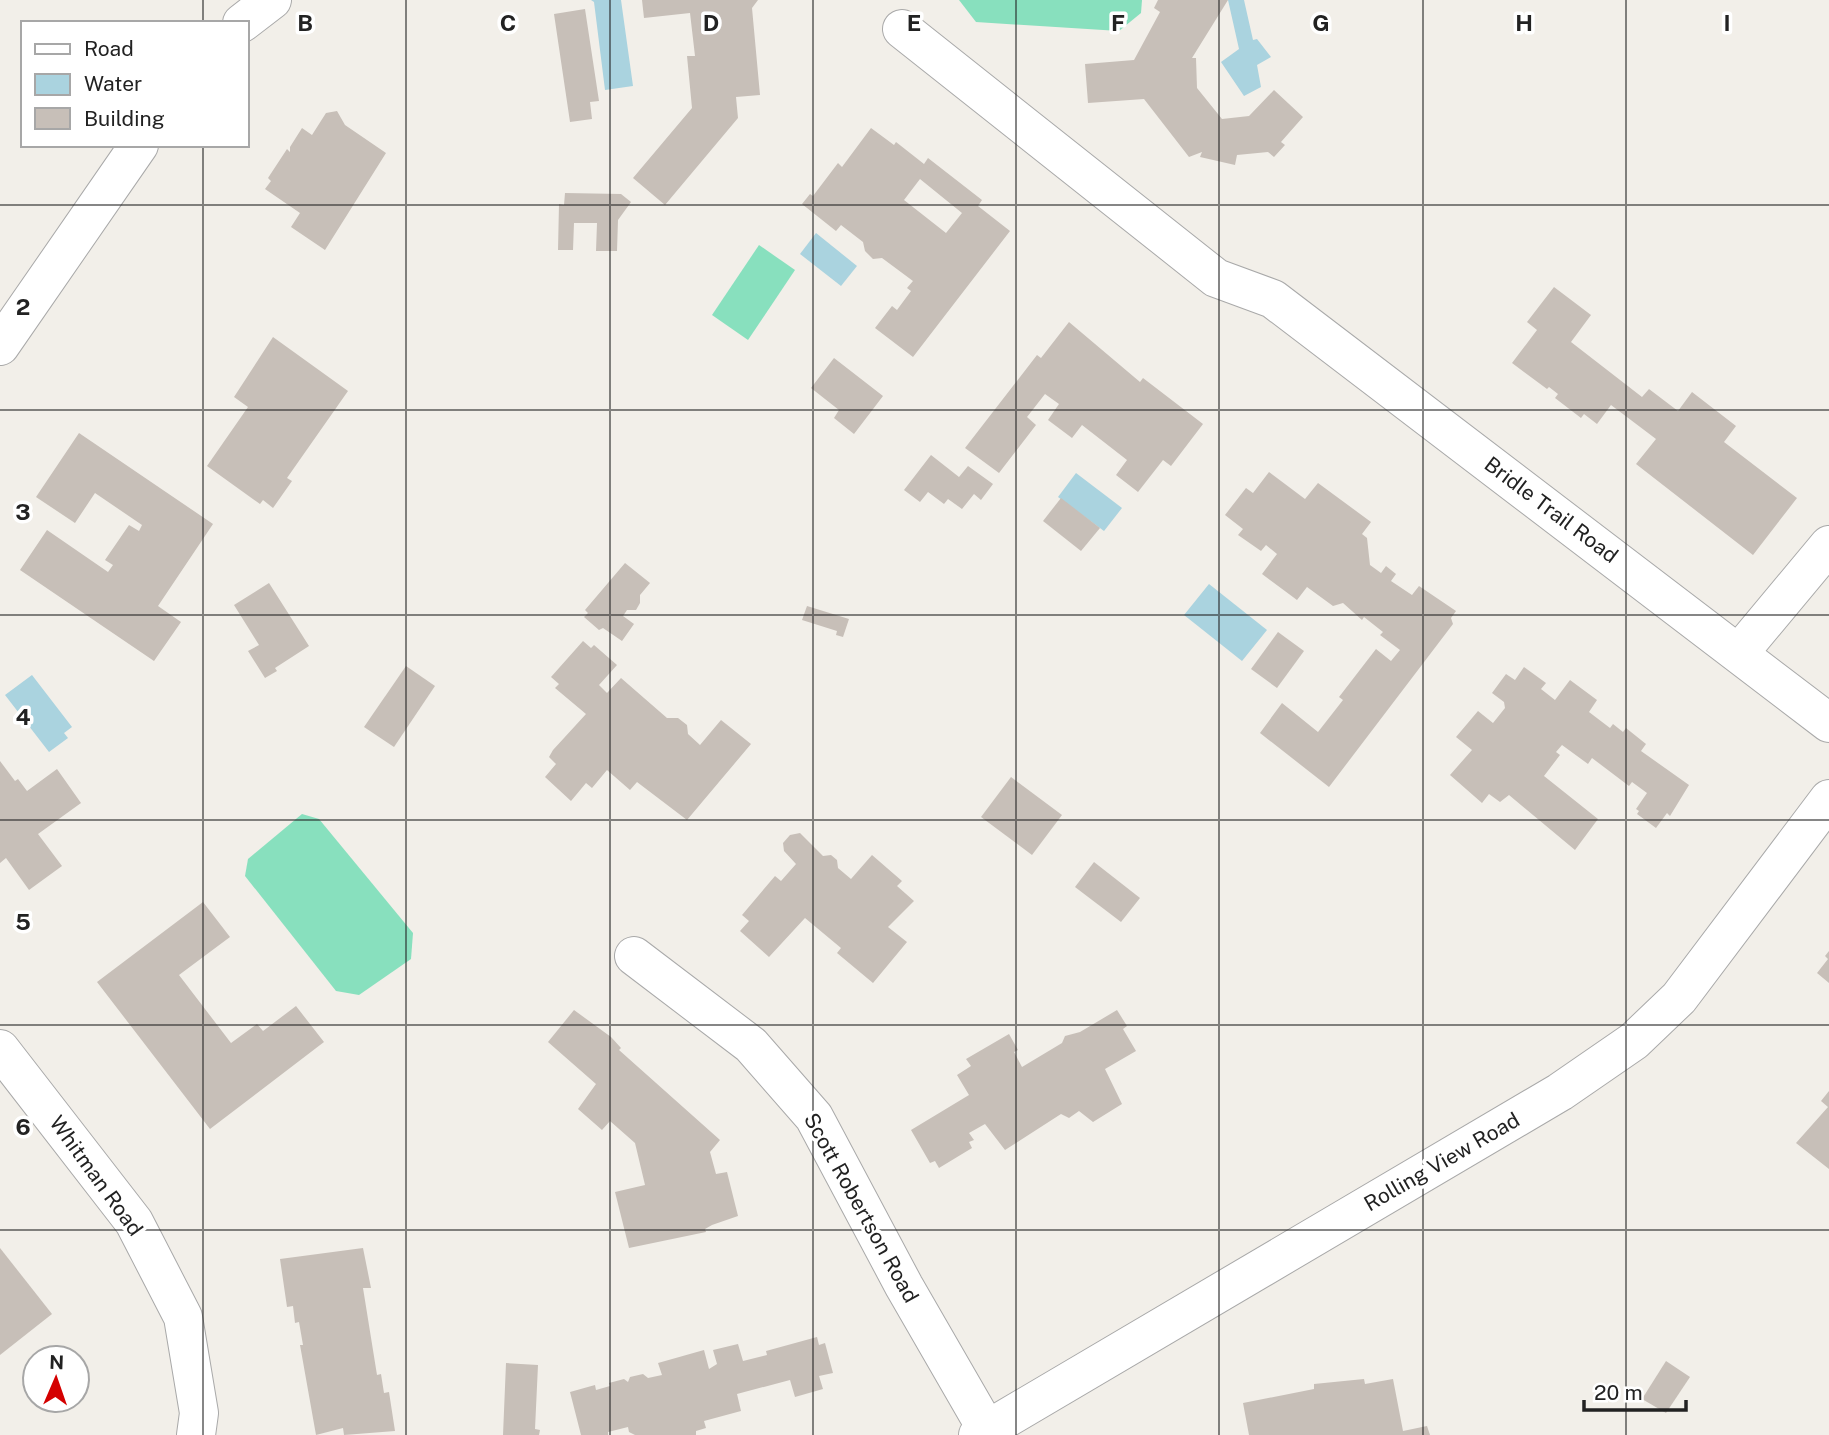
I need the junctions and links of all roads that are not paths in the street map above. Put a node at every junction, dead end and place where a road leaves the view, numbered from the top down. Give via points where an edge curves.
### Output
1 (272, 0) edge
2 (245, 21) edge
3 (902, 29) dead end
4 (138, 147) edge
5 (0, 346) edge
6 (1829, 545) edge
7 (1739, 653) junction
8 (1829, 723) edge
9 (1829, 799) edge
10 (634, 956) dead end
11 (0, 1049) edge
12 (985, 1433) edge
13 (196, 1435) edge

1 - 2 street
3 - 7 street, Bridle Trail Road via 1216,278 1273,299
4 - 5 street
6 - 7 street
7 - 8 street, Bridle Trail Road
9 - 12 street, Rolling View Road via 1679,998 1634,1041 1548,1099
10 - 12 street, Scott Robertson Road via 751,1045 814,1117
11 - 13 street, Whitman Road via 134,1222 183,1317 199,1413

